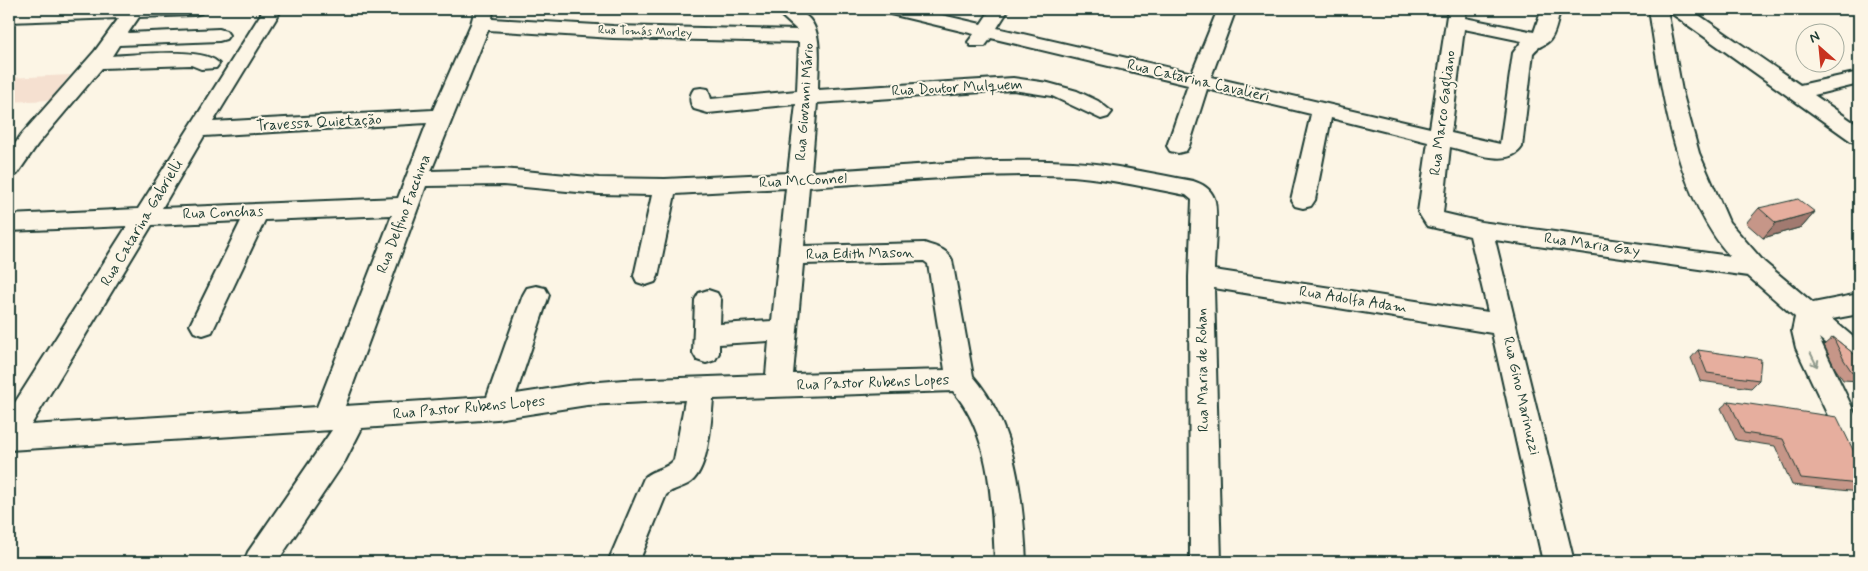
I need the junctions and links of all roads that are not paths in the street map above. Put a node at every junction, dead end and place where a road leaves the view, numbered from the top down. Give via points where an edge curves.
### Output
1 (194, 9) edge
2 (273, 9) edge
3 (783, 9) edge
4 (894, 9) edge
5 (1000, 9) edge
6 (1227, 9) edge
7 (1551, 9) edge
8 (1658, 9) edge
9 (1678, 9) edge
10 (135, 10) edge
11 (9, 16) edge
12 (482, 16) edge
13 (1456, 16) edge
14 (219, 35) dead end
15 (809, 36) junction
16 (982, 36) junction
17 (114, 39) junction
18 (1539, 39) junction
19 (96, 62) junction
20 (209, 64) dead end
21 (1859, 78) edge
22 (1199, 82) junction
23 (1797, 92) junction
24 (701, 94) dead end
25 (807, 97) junction
26 (1322, 110) junction
27 (1101, 112) dead end
28 (441, 116) junction
29 (197, 130) junction
30 (1859, 136) edge
31 (1441, 139) junction
32 (1178, 146) dead end
33 (9, 169) edge
34 (418, 179) junction
35 (799, 181) junction
36 (665, 187) junction
37 (1187, 187) joint
38 (1303, 200) dead end
39 (408, 206) junction
40 (257, 212) junction
41 (147, 216) junction
42 (1432, 216) joint
43 (9, 223) edge
44 (1481, 230) junction
45 (793, 256) junction
46 (1755, 268) junction
47 (646, 276) dead end
48 (1201, 277) junction
49 (536, 295) dead end
50 (708, 300) dead end
51 (1859, 304) edge
52 (1809, 314) junction
53 (203, 325) dead end
54 (1504, 325) junction
55 (785, 330) junction
56 (1859, 358) edge
57 (960, 380) junction
58 (701, 387) junction
59 (778, 387) junction
60 (497, 408) junction
61 (340, 418) junction
62 (9, 437) edge
63 (1859, 451) edge
64 (259, 562) edge
65 (624, 562) edge
66 (1011, 562) edge
67 (1205, 562) edge
68 (1559, 562) edge

1 - 10 street
2 - 29 street, Rua Catarina Gabrielli
3 - 15 street, Rua Giovanni Mário via 797,17
4 - 16 street, Rua Catarina Cavalieri
5 - 16 street
6 - 22 street
7 - 18 street
8 - 46 street via 1672,91 1688,153 1718,224
9 - 23 street
10 - 11 street
10 - 17 street
12 - 15 street, Rua Tomás Morley via 612,32
12 - 28 street, Rua Delfino Facchina
13 - 18 street
13 - 31 street, Rua Marco Gagliano
14 - 17 street
15 - 25 street, Rua Giovanni Mário
16 - 22 street, Rua Catarina Cavalieri via 1116,61
17 - 19 street
18 - 31 street, Rua Catarina Cavalieri via 1531,42 1522,53 1511,147 1503,152
19 - 20 street via 196,59
19 - 33 street via 29,140
21 - 23 street
22 - 26 street, Rua Catarina Cavalieri
22 - 32 street
23 - 30 street
24 - 25 street, Rua Doutor Mulquem via 701,104 708,106
25 - 27 street, Rua Doutor Mulquem via 1012,84 1068,94
25 - 35 street, Rua Giovanni Mário
26 - 31 street, Rua Catarina Cavalieri
26 - 38 street
28 - 29 street, Travessa Quietação
28 - 34 street, Rua Delfino Facchina
29 - 41 street, Rua Catarina Gabrielli
31 - 42 street, Rua Marco Gagliano
34 - 36 street, Rua McConnel via 504,177 599,186
34 - 39 street, Rua Delfino Facchina
35 - 36 street, Rua McConnel
35 - 37 street, Rua McConnel via 1073,169
35 - 45 street, Rua Giovanni Mário
36 - 47 street
37 - 48 street, Rua Maria de Rohan via 1198,192 1204,202
39 - 40 street, Rua Conchas
39 - 61 street, Rua Delfino Facchina
40 - 41 street, Rua Conchas
40 - 53 street
41 - 43 street, Rua Conchas
41 - 62 street, Rua Catarina Gabrielli
42 - 44 street, Rua Maria Gay via 1440,222
44 - 46 street, Rua Maria Gay
44 - 54 street, Rua Gino Marinuzzi
45 - 55 street, Rua Giovanni Mário
45 - 57 street, Rua Edith Mason via 934,254 940,260
46 - 52 street
48 - 54 street, Rua Adolfa Adam
48 - 67 street, Rua Maria de Rohan
49 - 60 street
50 - 55 street via 707,344
51 - 52 street
52 - 56 street
52 -> 63 street via 1804,325 1808,348
54 - 68 street, Rua Gino Marinuzzi
55 - 59 street, Rua Giovanni Mário
57 - 59 street, Rua Pastor Rubens Lopes
57 - 66 street, Rua Edith Mason via 985,414 993,436 1007,510
58 - 59 street, Rua Pastor Rubens Lopes
58 - 60 street, Rua Pastor Rubens Lopes via 587,394
58 - 65 street via 688,462 681,474 657,482
60 - 61 street, Rua Pastor Rubens Lopes
61 - 62 street, Rua Pastor Rubens Lopes
61 - 64 street, Rua Delfino Facchina via 335,452

